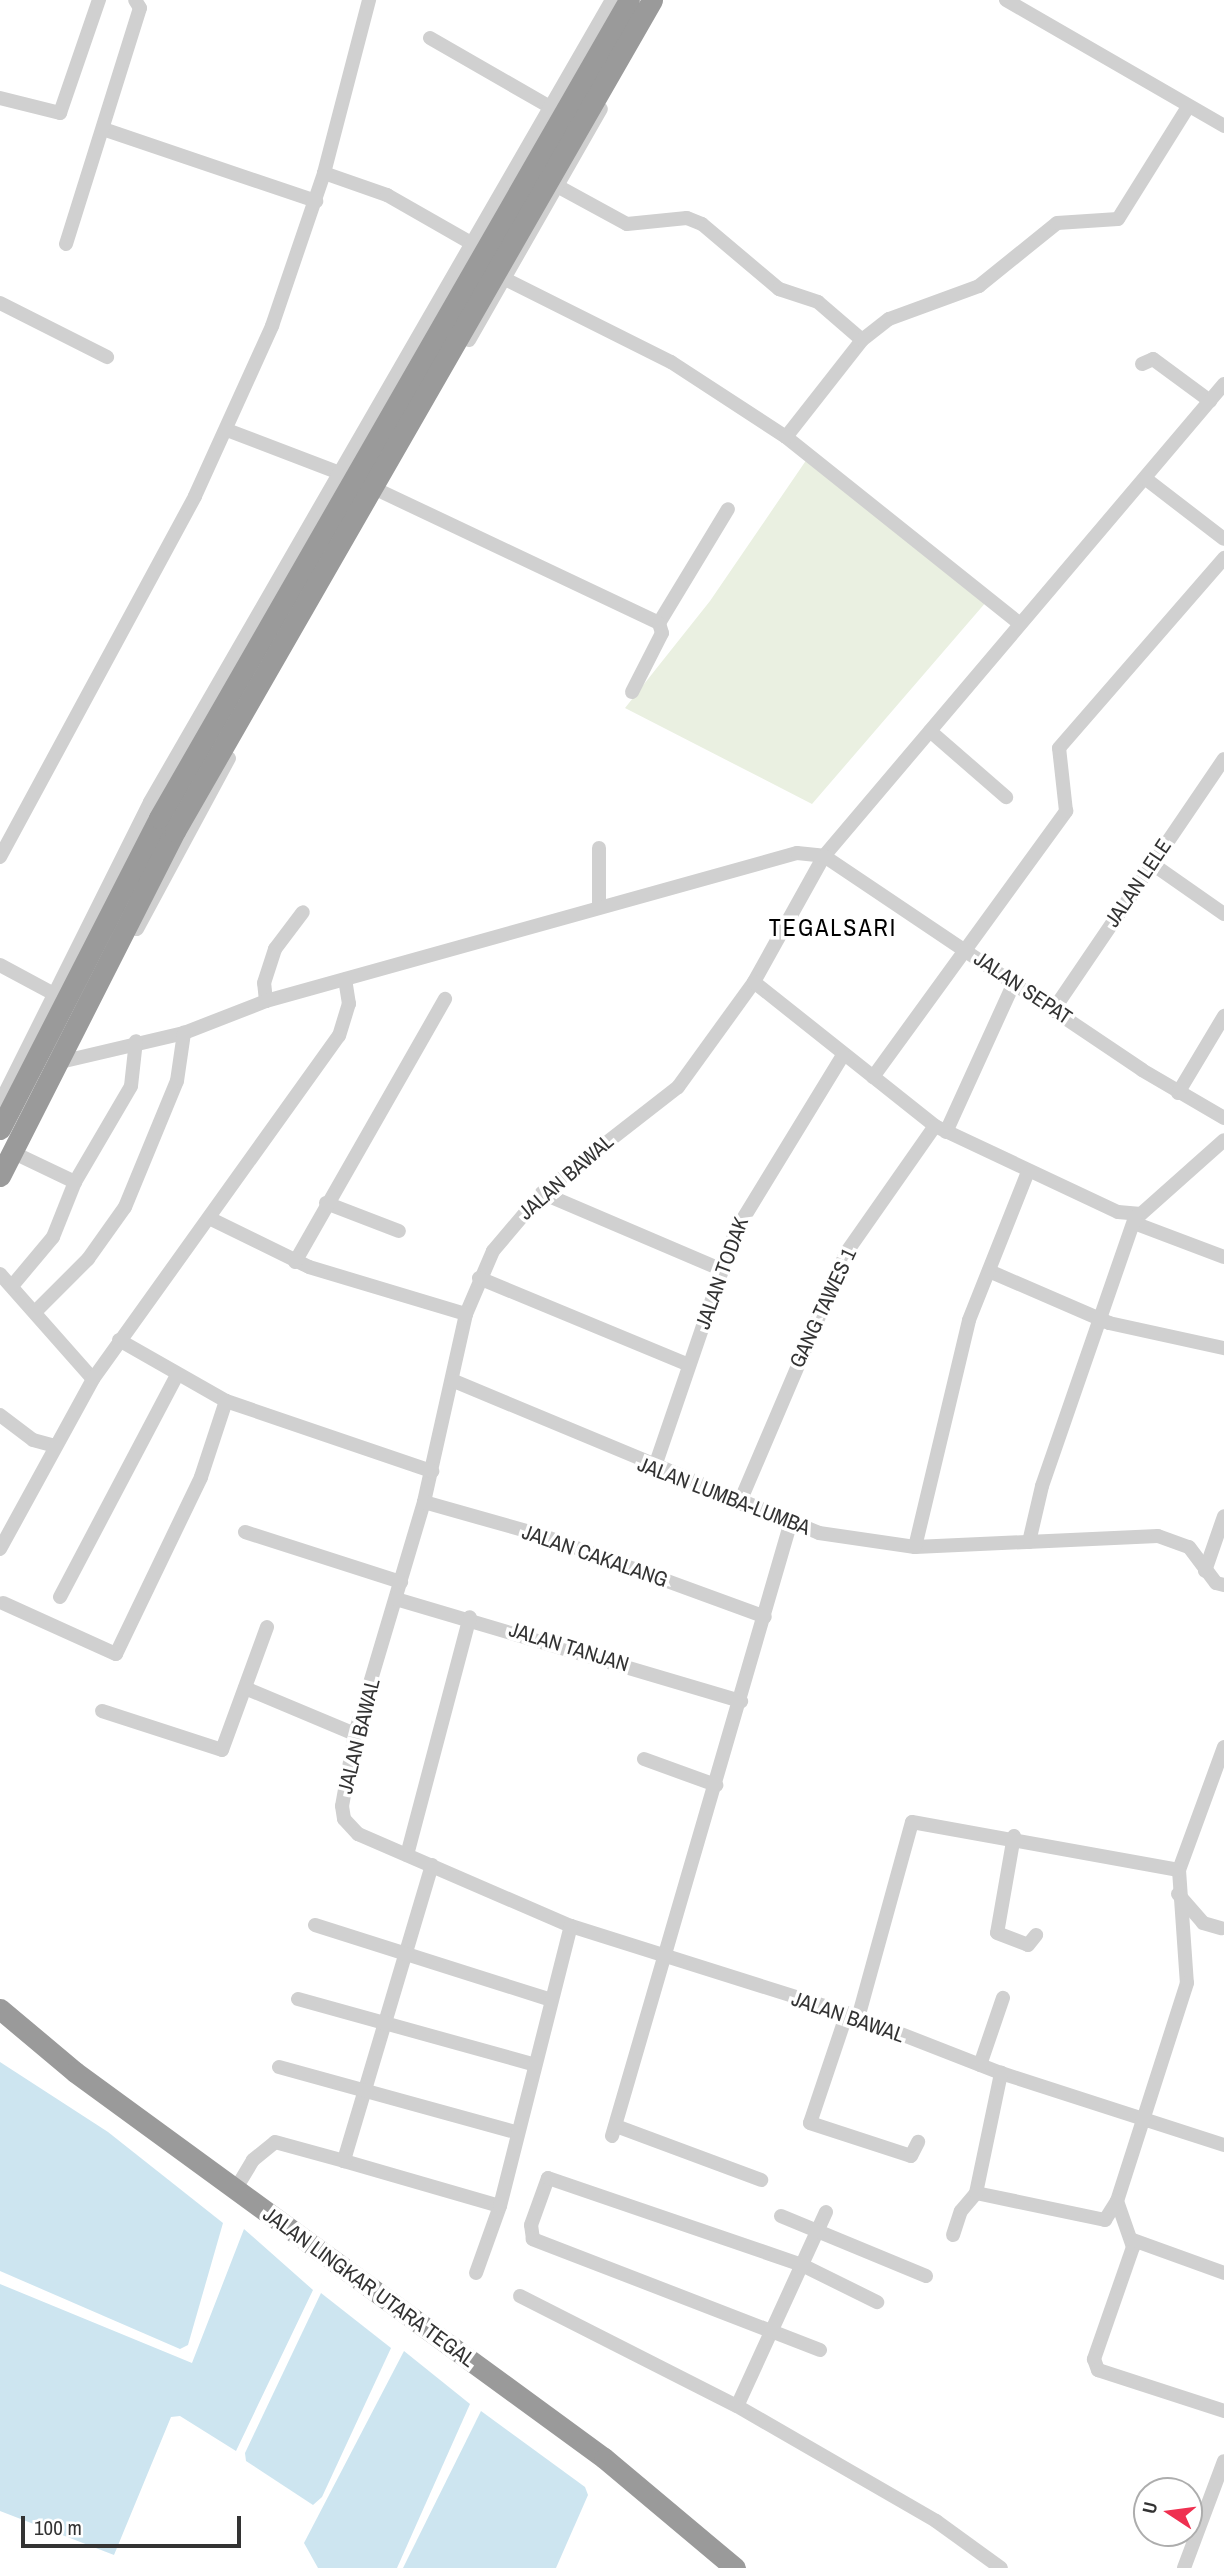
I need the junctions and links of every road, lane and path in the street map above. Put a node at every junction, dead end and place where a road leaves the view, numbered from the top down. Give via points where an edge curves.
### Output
1 (99, 0) edge
2 (135, 0) edge
3 (369, 0) edge
4 (612, 0) edge
5 (629, 0) edge
6 (652, 0) edge
7 (661, 0) edge
8 (1006, 0) edge
9 (430, 38) dead end
10 (0, 98) edge
11 (550, 107) junction
12 (1188, 107) junction
13 (1224, 126) edge
14 (106, 130) junction
15 (324, 173) junction
16 (559, 187) junction
17 (316, 201) junction
18 (66, 244) dead end
19 (473, 244) junction
20 (505, 279) junction
21 (0, 303) edge
22 (862, 340) junction
23 (107, 357) dead end
24 (1142, 365) dead end
25 (1224, 384) edge
26 (1210, 401) junction
27 (227, 430) junction
28 (786, 438) junction
29 (342, 474) junction
30 (1146, 479) junction
31 (380, 491) junction
32 (728, 509) dead end
33 (1224, 539) edge
34 (1224, 558) edge
35 (659, 623) junction
36 (1019, 623) junction
37 (632, 692) dead end
38 (930, 731) junction
39 (1224, 759) edge
40 (1006, 797) dead end
41 (599, 848) dead end
42 (824, 856) junction
43 (0, 857) edge
44 (1151, 863) junction
45 (599, 907) junction
46 (303, 912) dead end
47 (1224, 914) edge
48 (967, 950) junction
49 (0, 965) edge
50 (345, 979) junction
51 (754, 982) junction
52 (1014, 983) junction
53 (54, 994) junction
54 (445, 999) dead end
55 (267, 1001) junction
56 (1054, 1009) junction
57 (1224, 1016) edge
58 (184, 1033) junction
59 (136, 1041) junction
60 (843, 1055) junction
61 (61, 1062) junction
62 (873, 1077) junction
63 (4, 1087) edge
64 (1178, 1093) junction
65 (0, 1103) edge
66 (1224, 1118) edge
67 (0, 1129) edge
68 (940, 1129) junction
69 (1224, 1140) edge
70 (12, 1152) junction
71 (1028, 1172) junction
72 (0, 1176) edge
73 (75, 1182) junction
74 (542, 1193) junction
75 (326, 1203) junction
76 (209, 1218) junction
77 (1134, 1220) junction
78 (399, 1231) dead end
79 (1224, 1257) edge
80 (295, 1262) junction
81 (720, 1269) junction
82 (989, 1271) junction
83 (0, 1274) edge
84 (479, 1278) junction
85 (12, 1286) junction
86 (35, 1312) junction
87 (466, 1314) junction
88 (1101, 1318) junction
89 (119, 1340) junction
90 (1224, 1348) edge
91 (689, 1365) junction
92 (177, 1374) junction
93 (93, 1379) junction
94 (454, 1381) junction
95 (226, 1401) junction
96 (0, 1415) edge
97 (55, 1446) junction
98 (654, 1469) junction
99 (432, 1471) junction
100 (424, 1502) junction
101 (739, 1504) junction
102 (1224, 1516) edge
103 (790, 1525) junction
104 (245, 1532) dead end
105 (1029, 1542) junction
106 (915, 1548) junction
107 (0, 1549) edge
108 (1205, 1571) junction
109 (401, 1582) junction
110 (1224, 1585) edge
111 (60, 1597) dead end
112 (396, 1599) junction
113 (3, 1603) dead end
114 (470, 1617) junction
115 (765, 1617) junction
116 (267, 1627) dead end
117 (245, 1688) junction
118 (741, 1701) junction
119 (103, 1711) dead end
120 (355, 1734) junction
121 (1224, 1747) edge
122 (644, 1759) dead end
123 (716, 1785) junction
124 (1014, 1836) junction
125 (407, 1855) junction
126 (1179, 1870) junction
127 (430, 1871) junction
128 (1182, 1897) junction
129 (315, 1925) dead end
130 (571, 1926) junction
131 (1221, 1928) dead end
132 (1035, 1935) dead end
133 (406, 1953) junction
134 (665, 1966) junction
135 (1003, 1998) dead end
136 (298, 1999) dead end
137 (551, 2000) junction
138 (0, 2008) edge
139 (853, 2015) junction
140 (386, 2025) junction
141 (532, 2064) junction
142 (980, 2064) junction
143 (279, 2067) dead end
144 (999, 2084) junction
145 (364, 2089) junction
146 (1137, 2117) junction
147 (515, 2132) junction
148 (918, 2142) dead end
149 (1224, 2145) edge
150 (344, 2161) junction
151 (761, 2180) dead end
152 (235, 2190) junction
153 (976, 2193) junction
154 (1117, 2201) junction
155 (500, 2206) junction
156 (826, 2212) dead end
157 (781, 2216) dead end
158 (817, 2229) junction
159 (953, 2235) dead end
160 (1133, 2240) junction
161 (802, 2265) junction
162 (476, 2273) dead end
163 (1224, 2273) edge
164 (926, 2276) dead end
165 (520, 2296) dead end
166 (877, 2301) dead end
167 (772, 2329) junction
168 (820, 2350) dead end
169 (737, 2406) junction
170 (1224, 2410) edge
171 (1224, 2460) edge
172 (735, 2568) edge
173 (1000, 2568) edge
174 (1184, 2568) edge

1 - 10 street via 61,113
2 - 14 street via 140,8
3 - 15 street
4 - 11 street
5 - 67 highway via 159,818
6 - 61 highway via 276,651
7 - 16 street
8 - 12 street
9 - 11 street
11 - 19 street
12 - 13 street
12 - 22 street via 1118,219 1057,223 979,286 908,310
14 - 17 street
14 - 18 street
15 - 17 street
15 - 19 street via 387,195
16 - 20 street
16 - 22 street via 627,223 687,218 702,224 779,289 818,302
17 - 27 street via 282,300
19 - 29 street
20 - 28 street via 671,362
20 - 31 street
21 - 23 street
22 - 28 street
24 - 26 street via 1155,361
25 - 26 street, JALAN BAWAL
26 - 30 street, JALAN BAWAL
27 - 29 street
27 - 43 street
28 - 36 street
29 - 53 street via 150,802
30 - 33 street
30 - 36 street, JALAN BAWAL
31 - 35 street
31 - 61 street
32 - 35 street
34 - 48 street via 1059,748 1066,811
35 - 37 street via 662,633
36 - 38 street, JALAN BAWAL
38 - 40 street
38 - 42 street, JALAN BAWAL
39 - 44 street, JALAN LELE
41 - 45 street
42 - 45 street via 797,853
42 - 48 street, JALAN SEPAT
42 - 51 street, JALAN BAWAL
44 - 47 street
44 - 56 street, JALAN LELE
45 - 50 street
46 - 55 street via 275,949 264,983
48 - 52 street, JALAN SEPAT
48 - 62 street
49 - 53 street
50 - 55 street
50 - 76 street via 349,1004 339,1036
51 - 60 street
51 - 74 street, JALAN BAWAL via 678,1087
52 - 56 street, JALAN SEPAT
52 - 68 street, GANG TAWES 1
53 - 63 street
54 - 75 street
55 - 58 street
56 - 64 street, JALAN SEPAT
57 - 64 street
58 - 59 street
58 - 86 street via 177,1081 125,1207 88,1259
59 - 61 street
59 - 73 street via 131,1086
60 - 62 street
60 - 81 street, JALAN TODAK via 747,1208
61 - 70 highway
62 - 68 street
63 - 65 street
64 - 66 street, JALAN SEPAT
68 - 71 street
68 - 101 street, GANG TAWES 1 via 846,1253
69 - 77 street
70 - 72 highway
70 - 73 street
71 - 77 street
71 - 82 street
73 - 85 street via 53,1237
74 - 81 street
74 - 84 street, JALAN BAWAL
75 - 78 street
75 - 80 street
76 - 80 street
76 - 89 street
77 - 79 street
77 - 88 street
80 - 87 street
81 - 91 street, JALAN TODAK
82 - 88 street
82 - 106 street via 942,1414
83 - 85 street
84 - 87 street, JALAN BAWAL
84 - 91 street
85 - 86 street
86 - 93 street
87 - 94 street, JALAN BAWAL
88 - 90 street
88 - 105 street
89 - 92 street
89 - 93 street
91 - 98 street, JALAN TODAK
92 - 95 street
92 - 111 street
93 - 97 street
94 - 98 street, JALAN LUMBA-LUMBA
94 - 99 street, JALAN BAWAL
95 - 99 street
95 - 113 street via 201,1477 116,1654
96 - 97 street via 33,1440
97 - 107 street
98 - 101 street, JALAN LUMBA-LUMBA
99 - 100 street, JALAN BAWAL
100 - 109 street, JALAN BAWAL
100 - 115 street, JALAN CAKALANG via 544,1536
101 - 103 street, JALAN LUMBA-LUMBA
102 - 108 street
103 - 106 street, JALAN LUMBA-LUMBA
103 - 115 street
104 - 109 street
105 - 106 street, JALAN LUMBA-LUMBA
105 - 108 street, JALAN LUMBA-LUMBA via 1157,1536 1189,1546
108 - 110 street, JALAN LUMBA-LUMBA
109 - 112 street, JALAN BAWAL
112 - 114 street, JALAN TANJAN
112 - 120 street, JALAN BAWAL
114 - 118 street, JALAN TANJAN
114 - 125 street
115 - 118 street
116 - 117 street
117 - 119 street via 222,1749
117 - 120 street
118 - 123 street
120 - 125 street, JALAN BAWAL via 342,1795 344,1819 358,1834
121 - 126 street
122 - 123 street
123 - 134 street
124 - 126 street
124 - 132 street via 997,1933 1028,1945
124 - 139 street via 912,1822
125 - 127 street, JALAN BAWAL
126 - 128 street
127 - 130 street, JALAN BAWAL
127 - 133 street
128 - 131 street via 1203,1923
128 - 146 street via 1187,1983
129 - 133 street
130 - 134 street, JALAN BAWAL
130 - 137 street
133 - 137 street
133 - 140 street
134 - 139 street, JALAN BAWAL
134 - 151 street via 614,2131
135 - 142 street
136 - 140 street
137 - 141 street
138 - 152 highway, JALAN LINGKAR UTARA TEGAL via 75,2072
139 - 142 street, JALAN BAWAL
139 - 148 street via 840,2035 810,2123 911,2156
140 - 141 street
140 - 145 street
141 - 147 street
142 - 144 street, JALAN BAWAL
143 - 145 street
144 - 146 street, JALAN BAWAL
144 - 153 street
145 - 147 street
145 - 150 street
146 - 149 street, JALAN BAWAL
146 - 154 street
147 - 155 street
150 - 152 street via 275,2142 253,2160
150 - 155 street
152 - 172 highway, JALAN LINGKAR UTARA TEGAL via 604,2458
153 - 154 street via 1102,2219
153 - 159 street via 961,2211
154 - 160 street
155 - 162 street
156 - 158 street
157 - 158 street
158 - 161 street
158 - 164 street
160 - 163 street
160 - 170 street via 1094,2365
161 - 166 street
161 - 167 street
161 - 167 street via 557,2176 546,2182 531,2225 533,2239
165 - 169 street
167 - 168 street
167 - 169 street
169 - 173 street via 936,2521
171 - 174 street

